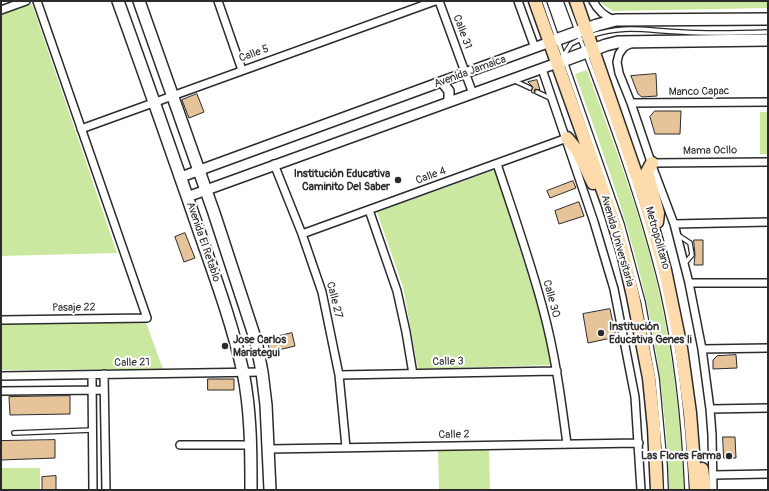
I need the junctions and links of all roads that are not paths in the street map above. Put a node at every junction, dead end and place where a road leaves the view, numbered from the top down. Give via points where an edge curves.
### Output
1 (26, 1) edge
2 (37, 1) edge
3 (118, 1) edge
4 (139, 1) edge
5 (218, 1) edge
6 (435, 1) edge
7 (439, 1) edge
8 (518, 1) edge
9 (535, 1) edge
10 (544, 1) edge
11 (566, 1) edge
12 (576, 1) edge
13 (593, 1) edge
14 (1, 10) edge
15 (768, 19) edge
16 (616, 20) junction
17 (768, 32) edge
18 (583, 34) junction
19 (768, 40) edge
20 (554, 41) junction
21 (635, 41) junction
22 (535, 48) junction
23 (589, 51) junction
24 (562, 59) junction
25 (542, 68) junction
26 (242, 70) junction
27 (465, 73) junction
28 (512, 80) junction
29 (442, 82) junction
30 (530, 88) dead end
31 (537, 92) dead end
32 (473, 94) junction
33 (173, 95) junction
34 (552, 99) junction
35 (154, 102) junction
36 (449, 102) junction
37 (768, 102) edge
38 (631, 103) junction
39 (81, 128) junction
40 (567, 138) junction
41 (768, 162) edge
42 (652, 163) junction
43 (274, 164) junction
44 (497, 164) junction
45 (199, 171) junction
46 (181, 177) junction
47 (205, 190) junction
48 (187, 197) junction
49 (608, 205) junction
50 (369, 210) junction
51 (768, 222) edge
52 (674, 224) junction
53 (302, 234) junction
54 (676, 234) junction
55 (656, 237) junction
56 (684, 264) junction
57 (689, 283) junction
58 (768, 283) edge
59 (1, 320) edge
60 (768, 348) edge
61 (702, 349) junction
62 (557, 371) junction
63 (262, 372) junction
64 (243, 373) junction
65 (92, 374) junction
66 (104, 374) junction
67 (413, 374) junction
68 (339, 375) junction
69 (1, 376) edge
70 (104, 390) junction
71 (1, 391) edge
72 (92, 391) junction
73 (768, 408) edge
74 (710, 409) junction
75 (92, 430) junction
76 (14, 433) dead end
77 (639, 443) junction
78 (568, 444) junction
79 (692, 444) junction
80 (180, 445) dead end
81 (251, 445) junction
82 (346, 447) junction
83 (269, 449) junction
84 (768, 474) edge
85 (713, 475) junction
86 (93, 490) edge
87 (106, 490) edge
88 (251, 490) edge
89 (270, 490) edge
90 (641, 490) edge
91 (657, 490) edge
92 (666, 490) edge
93 (687, 490) edge
94 (696, 490) edge
95 (705, 490) edge
96 (713, 490) edge

1 - 14 street
2 - 39 street
3 - 35 main road, Avenida El Retablo
4 - 33 main road, Avenida El Retablo
5 - 26 street
6 - 26 street, Calle 5
7 - 27 street, Calle 31
8 - 22 street
9 - 20 main road, Avenida Universitaria
10 - 20 lane
11 - 18 lane
12 - 18 main road
13 - 16 street via 605,16
15 - 16 main road, Avenida Jamaica
16 - 18 main road, Avenida Jamaica
17 - 18 lane via 682,32 631,28
18 - 20 main road, Avenida Jamaica
18 - 23 main road
18 - 24 lane via 571,44
19 - 21 main road, Avenida Jamaica
20 - 22 street, Avenida Jamaica
20 - 24 main road, Avenida Universitaria
21 - 23 main road, Avenida Jamaica via 618,42
21 - 38 street via 624,46 616,62
22 - 27 street, Avenida Jamaica
23 - 24 main road, Avenida Jamaica
23 - 55 main road via 637,173
23 - 93 lane, Metropolitano via 641,214 662,290 682,417
24 - 25 street, Avenida Jamaica
24 - 49 main road, Avenida Universitaria
24 - 92 lane via 622,224 643,302 657,378
25 - 28 street, Avenida Jamaica
25 - 34 street, Avenida Universitaria
26 - 33 street, Calle 5
27 - 29 street, Avenida Jamaica
27 - 32 street, Calle 31
28 - 30 lane
28 - 32 street, Avenida Jamaica
29 - 36 street via 449,91
29 - 45 street, Avenida Jamaica
31 - 34 lane
32 - 36 street, Avenida Jamaica
33 - 35 street, Calle 5
33 - 45 main road, Avenida El Retablo
34 - 40 street, Avenida Universitaria
35 - 39 street, Calle 5
35 - 46 main road, Avenida El Retablo
36 - 43 street, Avenida Jamaica
37 - 38 street, Manco Capac
38 - 42 street
39 - 59 street, Pasaje 22 via 147,318
40 - 44 street, Calle 4
40 - 49 main road via 576,150 596,190
40 - 77 street, Avenida Universitaria via 614,288 635,397
41 - 42 street, Mama Ocllo
42 - 52 street
42 - 55 main road via 648,172 658,213
43 - 47 street, Avenida Jamaica
43 - 53 street, Calle 27
44 - 50 street, Calle 4
44 - 62 street, Calle 30 via 530,265
45 - 46 street, Avenida Jamaica
45 - 47 main road, Avenida El Retablo
46 - 48 main road, Avenida El Retablo
47 - 48 street, Avenida Jamaica
47 - 63 main road, Avenida El Retablo via 256,341
48 - 64 main road, Avenida El Retablo via 226,308
49 - 91 main road, Avenida Universitaria via 626,268 649,378
50 - 53 street, Calle 4
50 - 67 street via 397,291
51 - 52 street
52 - 54 street
53 - 68 street, Calle 27 via 322,292
54 - 56 street
54 - 56 lane via 690,243 692,255
55 - 79 main road via 681,348
56 - 57 street
57 - 58 street
57 - 61 street
60 - 61 street
61 - 74 street
62 - 67 street, Calle 3
62 - 78 street, Calle 30
63 - 64 street, Calle 21
63 - 83 main road, Avenida El Retablo
64 - 66 street, Calle 21
64 - 81 main road, Avenida El Retablo
65 - 66 street, Calle 21
65 - 69 street, Calle 21
65 - 72 street
66 - 70 street
67 - 68 street, Calle 3
68 - 82 street, Calle 27
70 - 72 street
70 - 87 street
71 - 72 street
72 - 75 street
73 - 74 street
74 - 85 street
75 - 76 lane
75 - 86 street
77 - 78 street, Calle 2
77 - 90 street, Avenida Universitaria
78 - 82 street, Calle 2
79 - 94 main road
79 - 95 main road via 701,465
80 - 81 street
81 - 88 main road, Avenida El Retablo
82 - 83 street, Calle 2
83 - 89 main road, Avenida El Retablo
84 - 85 street
85 - 96 street

